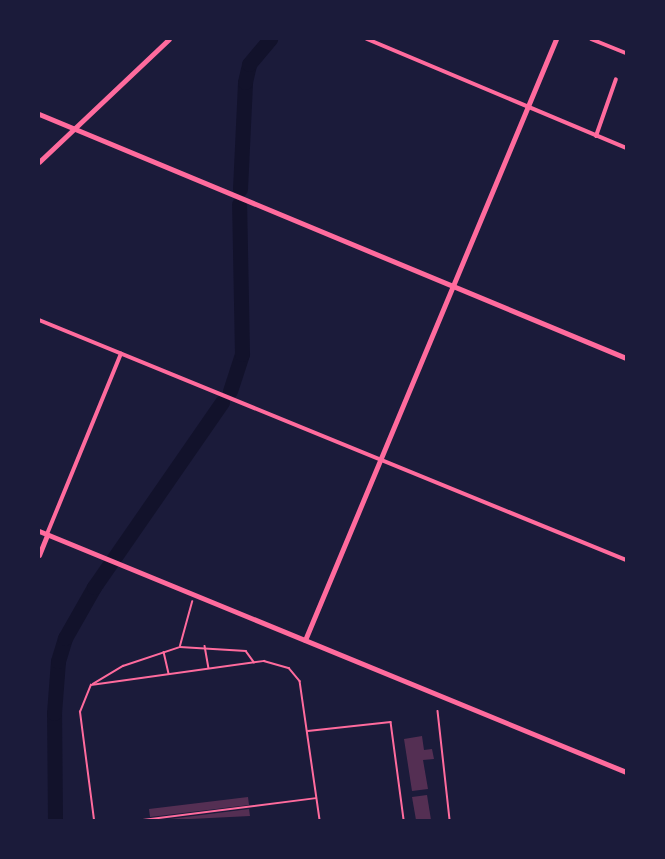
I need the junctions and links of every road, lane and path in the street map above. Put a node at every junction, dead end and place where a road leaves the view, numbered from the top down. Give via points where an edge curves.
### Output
1 (169, 39) edge
2 (367, 39) edge
3 (556, 39) edge
4 (591, 39) edge
5 (626, 52) edge
6 (616, 79) dead end
7 (529, 106) junction
8 (39, 114) edge
9 (74, 128) junction
10 (596, 136) junction
11 (626, 148) edge
12 (39, 162) edge
13 (452, 284) junction
14 (39, 320) edge
15 (121, 354) junction
16 (626, 358) edge
17 (380, 459) junction
18 (39, 531) edge
19 (47, 535) junction
20 (39, 555) edge
21 (626, 560) edge
22 (194, 596) junction
23 (305, 640) junction
24 (205, 646) junction
25 (180, 647) junction
26 (164, 652) junction
27 (254, 662) junction
28 (209, 668) junction
29 (169, 674) junction
30 (91, 685) junction
31 (438, 711) dead end
32 (308, 731) junction
33 (626, 772) edge
34 (317, 798) junction
35 (94, 820) edge
36 (143, 820) edge
37 (320, 820) edge
38 (404, 820) edge
39 (450, 820) edge

1 - 9 street
2 - 7 street
3 - 7 street
4 - 5 street
6 - 10 street
7 - 10 street
7 - 13 street
8 - 9 street
9 - 12 street
9 - 13 street
10 - 11 street
13 - 16 street
13 - 17 street
14 - 15 street
15 - 17 street
15 - 19 street
17 - 21 street
17 - 23 street
18 - 19 street
19 - 20 street
19 - 22 street
22 - 23 street
22 - 25 path
23 - 33 street
24 - 25 path
24 - 27 path via 246,651
24 - 28 path
25 - 26 path
26 - 29 path
26 - 30 path via 123,666
27 - 28 path
27 - 32 path via 289,668 300,681
28 - 29 path
29 - 30 path
30 - 35 path via 80,712
31 - 39 path
32 - 34 path
32 - 38 path via 391,722
34 - 36 path
34 - 37 path

